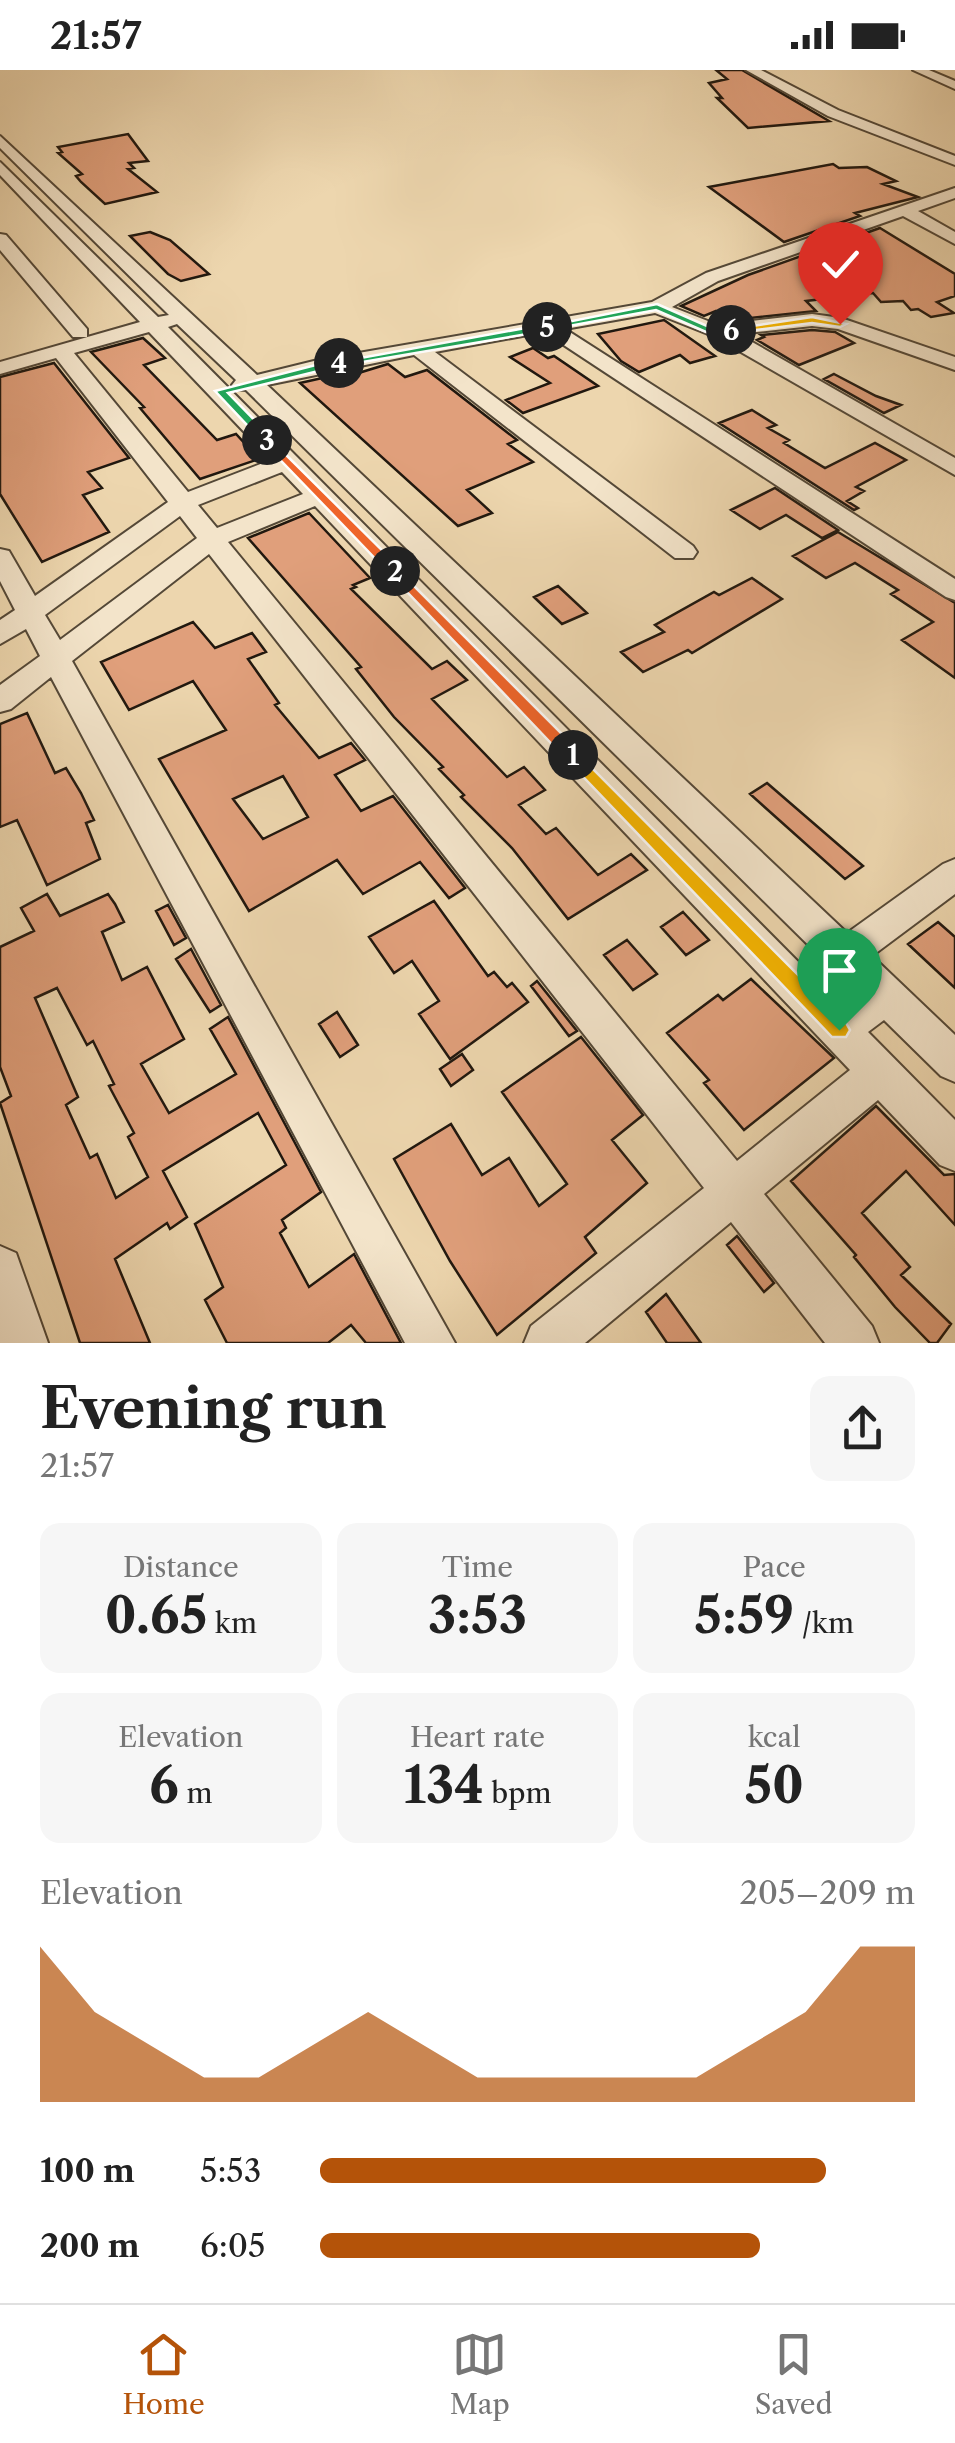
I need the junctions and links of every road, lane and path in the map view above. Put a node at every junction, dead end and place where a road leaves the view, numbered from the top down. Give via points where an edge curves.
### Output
1 (752, 70) edge
2 (919, 70) edge
3 (955, 85) edge
4 (0, 140) edge
5 (955, 161) edge
6 (0, 166) edge
7 (955, 193) edge
8 (906, 211) junction
9 (0, 239) edge
10 (955, 239) edge
11 (657, 307) junction
12 (166, 315) junction
13 (549, 327) junction
14 (718, 331) junction
15 (70, 342) junction
16 (419, 349) junction
17 (0, 355) edge
18 (955, 364) edge
19 (0, 368) edge
20 (254, 381) junction
21 (220, 391) junction
22 (288, 461) junction
23 (955, 468) edge
24 (321, 495) junction
25 (182, 503) junction
26 (212, 539) junction
27 (684, 552) dead end
28 (0, 557) edge
29 (955, 591) edge
30 (30, 613) junction
31 (0, 634) edge
32 (55, 658) junction
33 (0, 701) edge
34 (955, 874) edge
35 (845, 955) junction
36 (886, 995) junction
37 (839, 1030) junction
38 (955, 1062) edge
39 (880, 1072) junction
40 (955, 1150) edge
41 (735, 1193) junction
42 (0, 1269) edge
43 (24, 1343) edge
44 (431, 1343) edge
45 (548, 1343) edge
46 (855, 1343) edge

1 - 5 street
2 - 3 street
4 - 12 street
6 - 12 street
7 - 8 street
8 - 10 street
8 - 11 street via 712,277
9 - 15 street
11 - 13 street
11 - 14 street
12 - 15 street
12 - 20 street
12 - 21 street
13 - 16 street
13 - 29 street
14 - 18 street via 812,320
14 - 23 street
15 - 17 street
15 - 19 street
15 - 25 street
16 - 20 street
16 - 27 street
20 - 21 street
20 - 35 street
21 - 22 street
22 - 24 street
22 - 25 street
24 - 26 street
24 - 37 street
25 - 26 street
25 - 30 street
26 - 32 street
26 - 41 street
28 - 30 street
30 - 31 street
30 - 32 street
32 - 33 street
32 - 44 street
34 - 35 street
35 - 36 street
36 - 37 street
36 - 38 street
37 - 39 street
39 - 40 street
39 - 41 street
41 - 45 street
41 - 46 street
42 - 43 street

